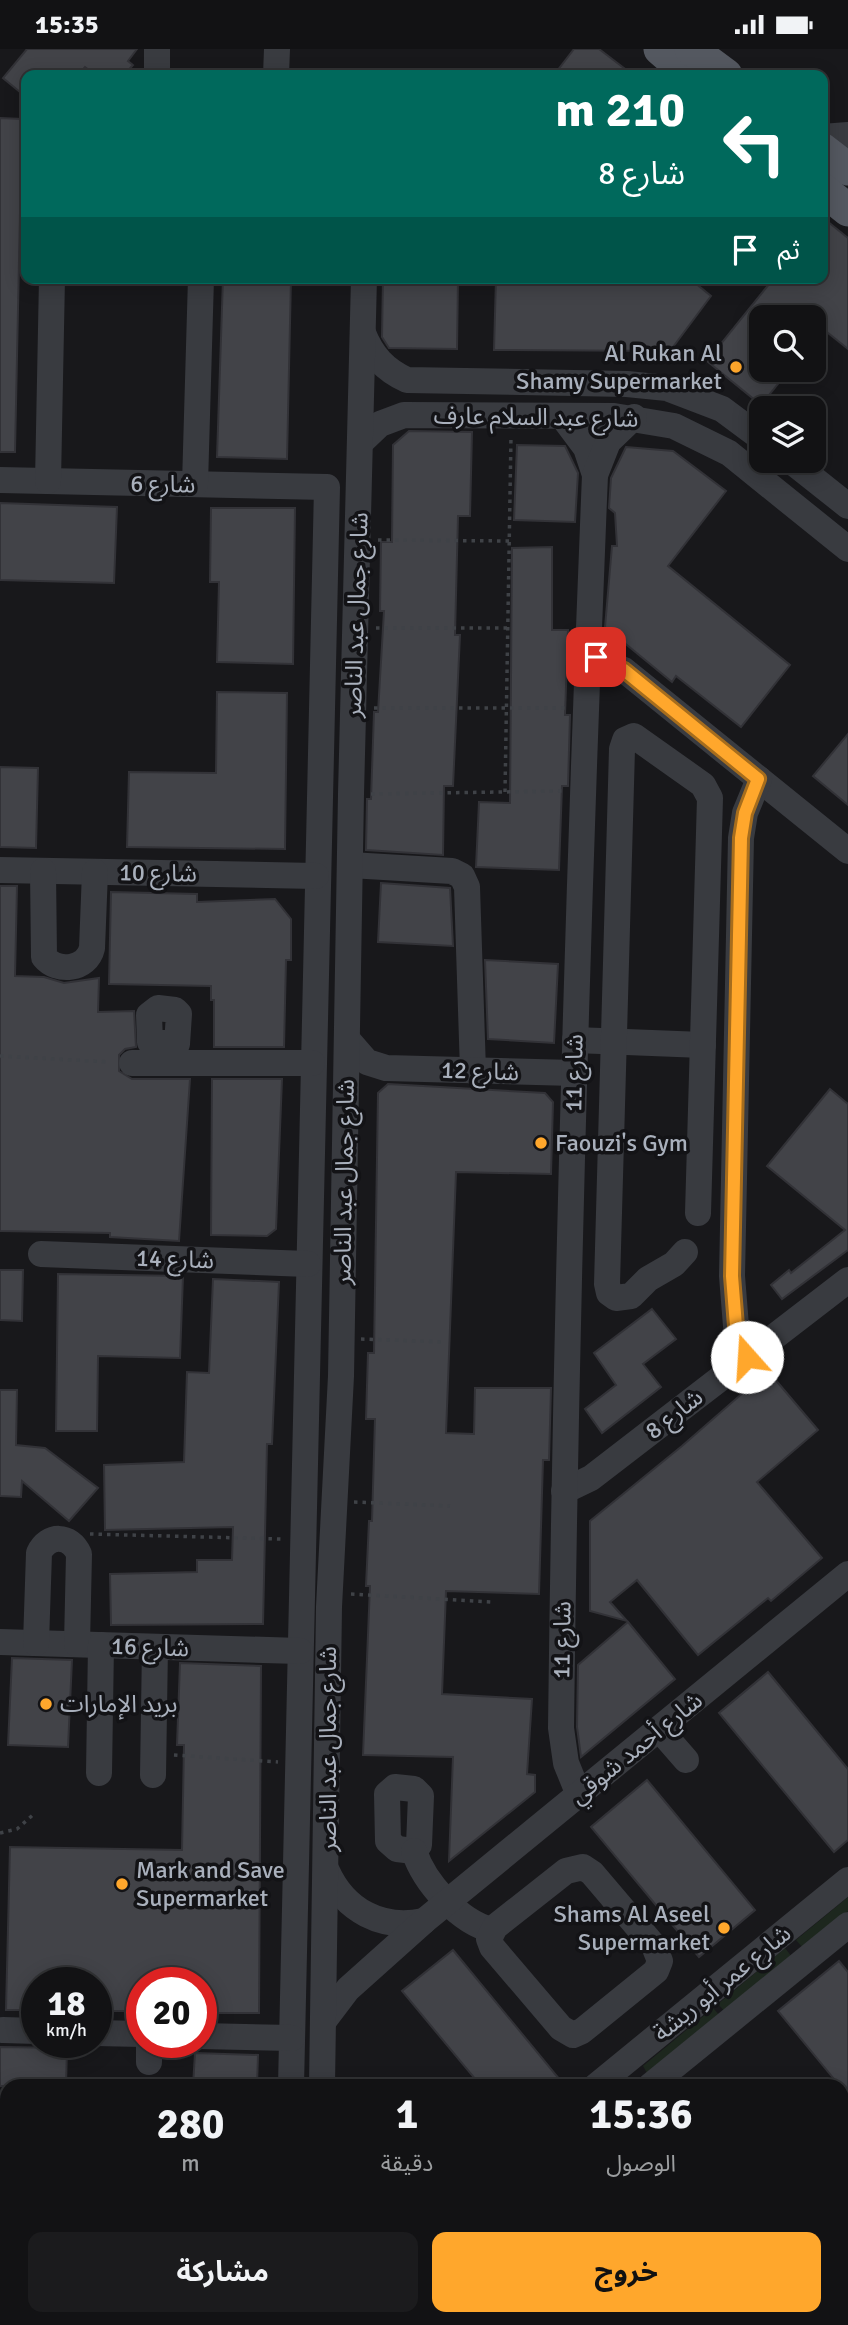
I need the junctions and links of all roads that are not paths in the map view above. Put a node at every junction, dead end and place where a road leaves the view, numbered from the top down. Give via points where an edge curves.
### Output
1 (156, 49) edge
2 (276, 49) edge
3 (660, 49) edge
4 (691, 49) edge
5 (156, 70) edge
6 (276, 70) edge
7 (684, 70) edge
8 (719, 70) edge
9 (848, 135) edge
10 (828, 137) edge
11 (828, 154) edge
12 (848, 169) edge
13 (828, 194) edge
14 (848, 210) edge
15 (52, 284) edge
16 (201, 284) edge
17 (364, 284) edge
18 (363, 333) junction
19 (578, 384) junction
20 (484, 416) junction
21 (562, 416) junction
22 (634, 417) junction
23 (749, 429) edge
24 (360, 443) junction
25 (806, 473) edge
26 (595, 475) junction
27 (0, 480) edge
28 (48, 481) junction
29 (195, 484) junction
30 (327, 487) joint
31 (848, 506) edge
32 (804, 514) junction
33 (848, 523) edge
34 (848, 549) edge
35 (587, 655) junction
36 (758, 779) junction
37 (848, 851) edge
38 (350, 865) junction
39 (0, 870) edge
40 (43, 871) junction
41 (95, 872) junction
42 (316, 876) junction
43 (347, 1039) junction
44 (575, 1040) junction
45 (614, 1041) junction
46 (177, 1044) dead end
47 (703, 1045) junction
48 (132, 1063) road end
49 (312, 1063) junction
50 (194, 1065) junction
51 (386, 1068) junction
52 (473, 1070) junction
53 (574, 1073) junction
54 (345, 1103) junction
55 (698, 1213) dead end
56 (685, 1252) dead end
57 (41, 1254) dead end
58 (308, 1264) junction
59 (848, 1280) edge
60 (307, 1302) junction
61 (747, 1357) junction
62 (341, 1376) junction
63 (564, 1491) junction
64 (302, 1510) junction
65 (846, 1581) edge
66 (329, 1600) junction
67 (0, 1642) edge
68 (36, 1643) junction
69 (89, 1645) junction
70 (155, 1647) junction
71 (300, 1651) junction
72 (659, 1730) junction
73 (686, 1760) dead end
74 (153, 1764) road end
75 (99, 1773) dead end
76 (579, 1795) junction
77 (414, 1851) dead end
78 (327, 1871) junction
79 (848, 1880) edge
80 (448, 1902) junction
81 (424, 1921) junction
82 (848, 1925) edge
83 (492, 1930) junction
84 (324, 2022) junction
85 (4, 2031) dead end
86 (21, 2031) edge
87 (217, 2036) edge
88 (292, 2038) junction
89 (291, 2079) edge
90 (322, 2079) edge
91 (609, 2079) edge
92 (669, 2079) edge

1 - 5 street
2 - 6 street
3 - 7 main road
4 - 8 main road
9 - 10 street
11 - 12 main road
13 - 14 main road
15 - 28 street
16 - 29 street
17 - 18 street, شارع جمال عبد الناصر
18 - 19 street, شارع عبد السلام عارف via 384,367 407,380
18 - 24 street, شارع جمال عبد الناصر
19 - 20 street via 555,395 486,396 478,408
19 - 23 street, شارع عبد السلام عارف via 647,385 686,393 722,409
20 - 21 street, شارع عبد السلام عارف
20 - 24 street, شارع عبد السلام عارف via 404,415 380,424
21 - 22 street, شارع عبد السلام عارف
21 - 26 street, شارع 11 via 580,436
22 - 26 street, شارع 11 via 608,442
22 - 32 street, شارع عبد السلام عارف via 674,426 712,442
24 - 38 street, شارع جمال عبد الناصر
25 - 31 street
26 - 35 street, شارع 11
27 - 28 street, شارع 6
28 - 29 street, شارع 6
29 - 30 street, شارع 6
30 - 42 street, شارع جمال عبد الناصر
32 - 33 street via 806,502 815,501
32 - 34 street, شارع عبد السلام عارف
35 - 36 street via 624,670
35 - 44 street, شارع 11
36 - 37 street
36 - 61 street via 741,838 732,1263 733,1309
38 - 43 street, شارع جمال عبد الناصر
38 - 52 street via 452,871 465,881
39 - 40 street, شارع 10
40 - 41 street, شارع 10
40 - 41 street via 44,957 53,965 77,966 90,954
41 - 42 street, شارع 10
42 - 49 street, شارع جمال عبد الناصر
43 - 51 street, شارع 12 via 359,1056
43 - 54 street, شارع جمال عبد الناصر
44 - 45 street
44 - 53 street, شارع 11
45 - 47 street
45 - 47 street via 622,749 625,740 634,736 703,785 710,798
45 - 56 street via 609,1293 616,1298 631,1296
46 - 50 street via 191,1052
47 - 55 street
48 - 50 street
49 - 50 street
49 - 58 street, شارع جمال عبد الناصر
51 - 52 street, شارع 12
51 - 54 street via 358,1085
52 - 53 street, شارع 12
53 - 63 street, شارع 11
54 - 62 street, شارع جمال عبد الناصر
57 - 58 street, شارع 14
58 - 60 street, شارع جمال عبد الناصر
59 - 61 street, شارع 8
60 - 62 street via 318,1318 323,1370 331,1377
60 - 64 street, شارع جمال عبد الناصر
61 - 63 street, شارع 8 via 591,1478
62 - 66 street, شارع جمال عبد الناصر
63 - 76 street, شارع 11 via 561,1728 566,1762
64 - 66 street via 308,1503 322,1509 321,1584
64 - 71 street, شارع جمال عبد الناصر
65 - 72 street, شارع أحمد شوقي
66 - 78 street, شارع جمال عبد الناصر
67 - 68 street, شارع 16
68 - 69 street, شارع 16
68 - 69 street via 38,1553 52,1539 66,1539 80,1560
69 - 70 street, شارع 16
69 - 75 street
70 - 71 street, شارع 16
70 - 74 street
71 - 88 street, شارع جمال عبد الناصر
72 - 73 street
72 - 76 street, شارع أحمد شوقي
76 - 80 street, شارع أحمد شوقي
77 - 80 street via 424,1873
78 - 81 street via 347,1902 368,1917 396,1924
78 - 84 street, شارع جمال عبد الناصر
79 - 91 street, شارع عمر أبو ريشة
80 - 81 street, شارع أحمد شوقي
80 - 83 street
81 - 84 street, شارع أحمد شوقي via 348,1989
82 - 92 street, شارع عمر أبو ريشة
83 - 83 street via 492,1947 569,2034 583,2031 656,1971 660,1961 654,1946 583,1867 566,1871
84 - 90 street, شارع جمال عبد الناصر
85 - 86 street
87 - 88 street
88 - 89 street, شارع جمال عبد الناصر

